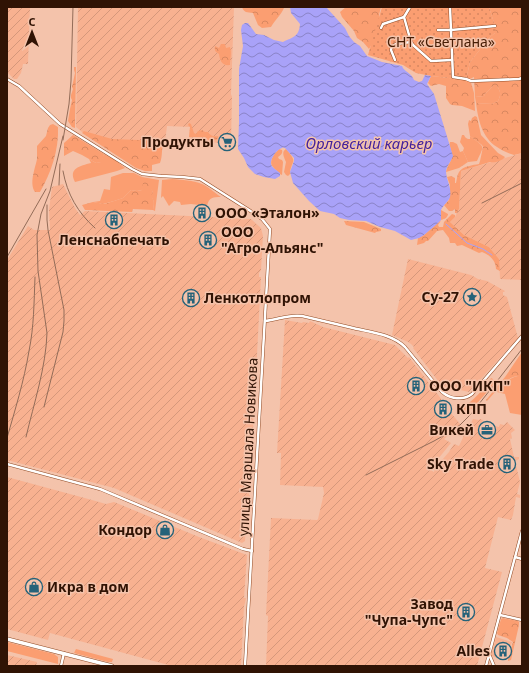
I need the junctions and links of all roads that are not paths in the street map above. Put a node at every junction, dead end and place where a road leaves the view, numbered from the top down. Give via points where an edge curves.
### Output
1 (410, 7) edge
2 (450, 7) edge
3 (404, 17) junction
4 (495, 26) dead end
5 (381, 28) dead end
6 (438, 30) dead end
7 (451, 30) junction
8 (411, 42) junction
9 (395, 60) dead end
10 (452, 60) junction
11 (522, 78) edge
12 (7, 79) edge
13 (265, 321) junction
14 (522, 336) edge
15 (7, 464) edge
16 (522, 531) edge
17 (252, 550) junction
18 (515, 557) junction
19 (522, 559) edge
20 (500, 615) junction
21 (522, 620) edge
22 (7, 639) edge
23 (64, 653) junction
24 (489, 653) junction
25 (61, 666) edge
26 (112, 666) edge
27 (245, 666) edge
28 (486, 666) edge
29 (494, 666) edge

1 - 3 street
2 - 7 street
3 - 5 street via 383,24
3 - 8 street
4 - 7 street
6 - 7 street
7 - 10 street
8 - 9 street via 392,46
8 - 10 street via 431,61
10 - 11 street via 453,77 471,82
12 - 13 street, улица Маршала Новикова via 19,86 60,124 132,169 142,174 200,179 262,219 270,230
13 - 14 street via 302,316 394,339 405,346 446,395 456,398 465,398 475,392
13 - 17 street, улица Маршала Новикова
15 - 17 street via 100,489 243,549
16 - 18 street
17 - 27 street, улица Маршала Новикова
18 - 19 street
18 - 20 street
20 - 21 street
20 - 24 street
22 - 23 street
23 - 25 street
23 - 26 street
24 - 28 street
24 - 29 street

